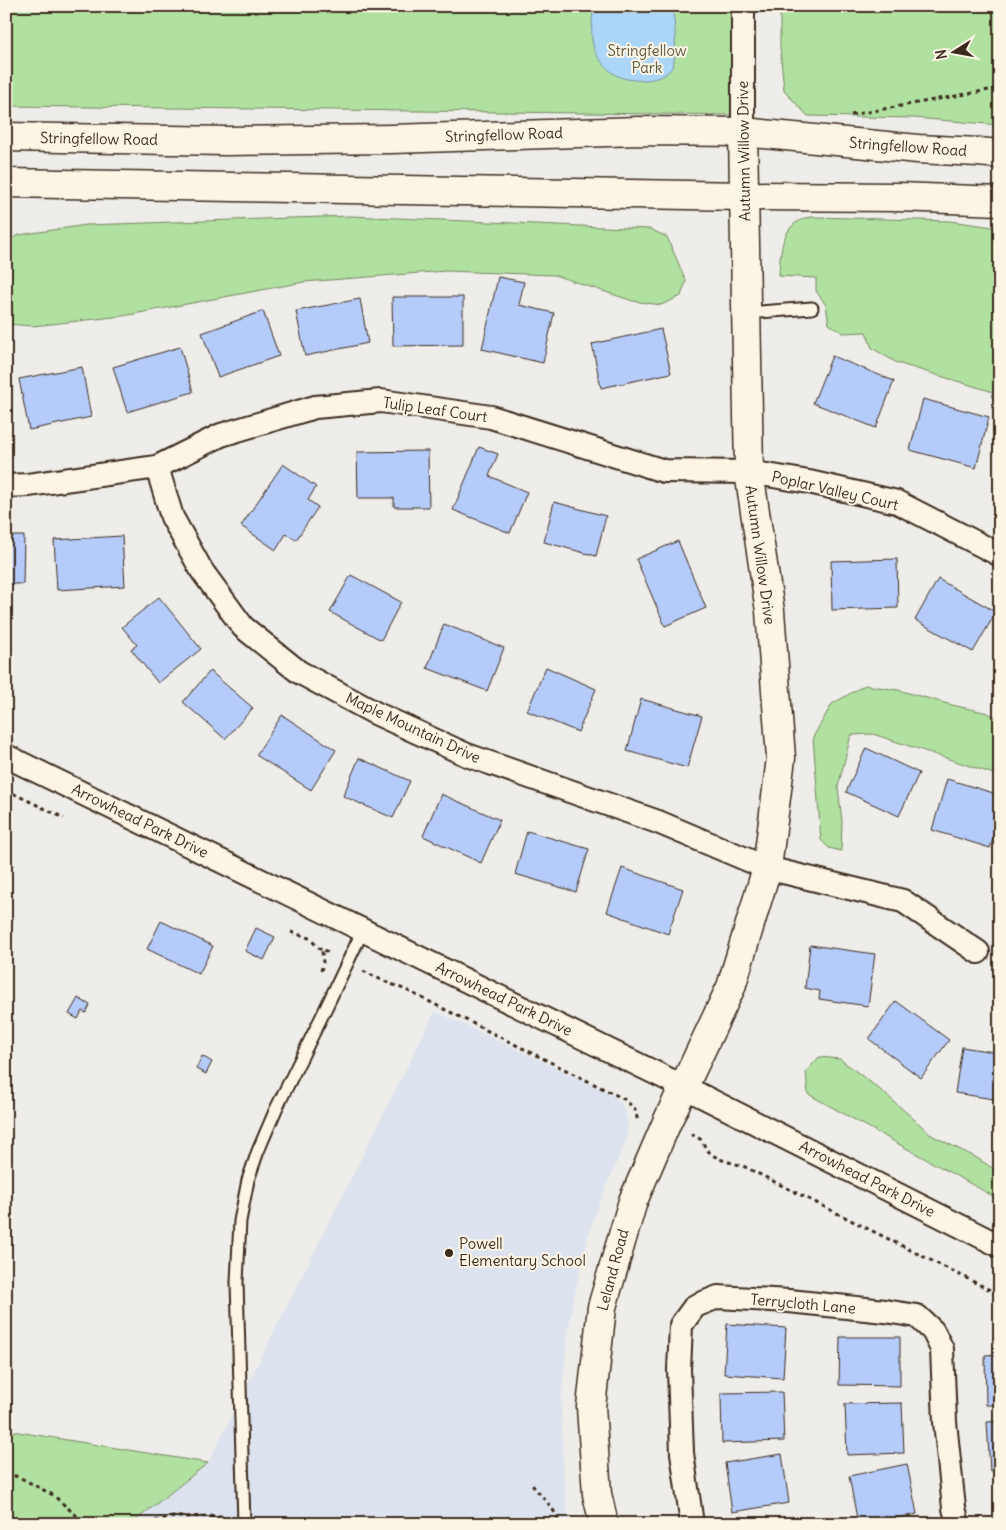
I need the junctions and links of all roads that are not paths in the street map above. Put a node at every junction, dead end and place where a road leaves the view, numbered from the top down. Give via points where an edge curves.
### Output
1 (743, 6) edge
2 (743, 132) junction
3 (6, 137) edge
4 (1000, 154) edge
5 (6, 183) edge
6 (745, 196) junction
7 (1000, 201) edge
8 (812, 308) dead end
9 (746, 313) junction
10 (157, 468) junction
11 (749, 472) junction
12 (6, 486) edge
13 (1000, 555) edge
14 (6, 756) edge
15 (767, 868) junction
16 (362, 930) junction
17 (978, 952) dead end
18 (684, 1086) junction
19 (1000, 1246) edge
20 (244, 1519) edge
21 (604, 1524) edge
22 (692, 1524) edge
23 (958, 1524) edge

1 - 2 street, Autumn Willow Drive
2 - 3 main road, Stringfellow Road via 638,131 227,141
2 - 4 main road, Stringfellow Road via 918,150
2 - 6 main road, Autumn Willow Drive
5 - 6 main road
6 - 7 main road
6 - 9 main road, Autumn Willow Drive
8 - 9 lane
9 - 11 main road, Autumn Willow Drive
10 - 11 street, Tulip Leaf Court via 221,435 315,407 381,401 491,417 664,471
10 - 12 street, Tulip Leaf Court
10 - 15 street, Maple Mountain Drive via 172,517 202,571 243,627 299,672 374,713 467,754 658,822
11 - 13 street, Poplar Valley Court via 897,502
11 - 15 main road, Autumn Willow Drive via 770,611 781,758
14 - 16 street, Arrowhead Park Drive
15 - 17 street, Maple Mountain Drive via 903,901
15 - 18 main road, Autumn Willow Drive via 731,987
16 - 18 street, Arrowhead Park Drive
16 - 20 lane via 276,1109 248,1180 240,1221 237,1282
18 - 19 street, Arrowhead Park Drive
18 - 21 main road, Leland Road via 633,1200 602,1307 591,1407 597,1494
22 - 23 street, Terrycloth Lane via 682,1454 681,1325 695,1306 718,1297 789,1301 917,1316 933,1331 942,1349 945,1422

